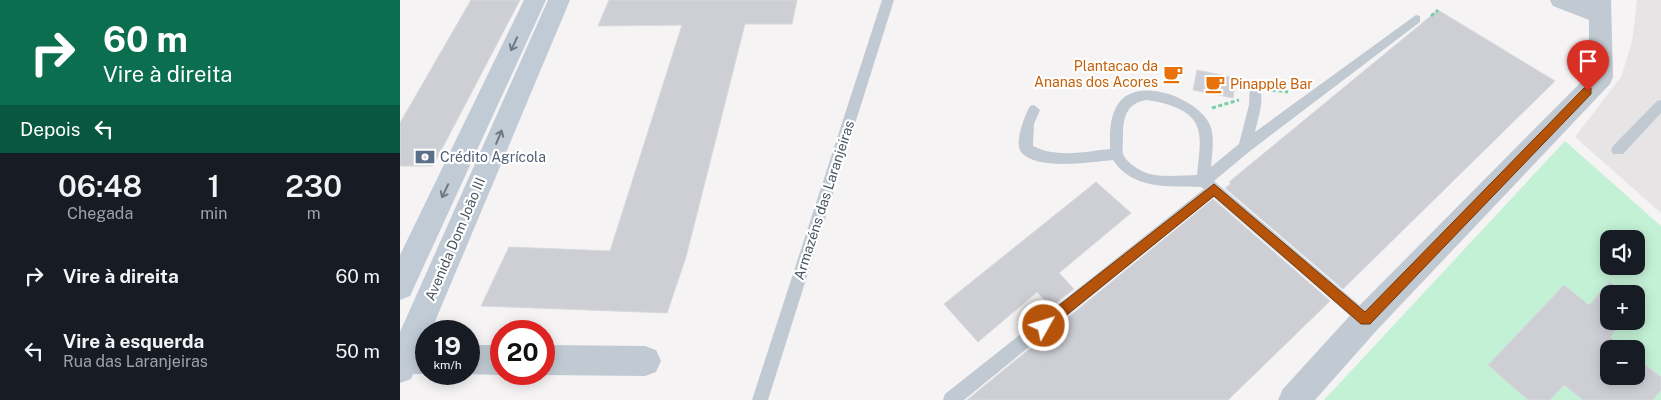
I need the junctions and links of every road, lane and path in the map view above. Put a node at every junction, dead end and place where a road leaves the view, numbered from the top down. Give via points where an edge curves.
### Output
1 (536, 0) edge
2 (559, 0) edge
3 (888, 0) edge
4 (1561, 0) edge
5 (1600, 8) edge
6 (1416, 19) dead end
7 (1254, 91) junction
8 (1296, 94) dead end
9 (1661, 105) edge
10 (1034, 110) dead end
11 (1194, 113) junction
12 (1246, 147) junction
13 (1618, 150) dead end
14 (1116, 154) junction
15 (1209, 185) junction
16 (400, 286) edge
17 (1366, 320) junction
18 (555, 360) edge
19 (408, 361) edge
20 (645, 361) dead end
21 (760, 400) edge
22 (951, 400) edge
23 (1294, 400) edge

1 -> 16 main road, Avenida Dom João III
19 -> 2 main road, Avenida Dom João III
3 - 21 lane, Armazéns das Laranjeiras
4 - 5 street
5 - 17 street via 1602,77
6 - 12 lane
7 - 8 path
7 - 11 path
7 - 12 lane
9 - 13 lane
10 - 14 lane via 1028,124 1026,150 1045,158 1064,159
11 - 14 lane via 1180,103 1161,98 1142,96 1127,102 1118,116
11 - 15 lane via 1204,127
12 - 15 lane
14 - 15 lane via 1138,176
15 - 17 lane
15 - 22 lane
17 - 23 street
18 - 20 street

